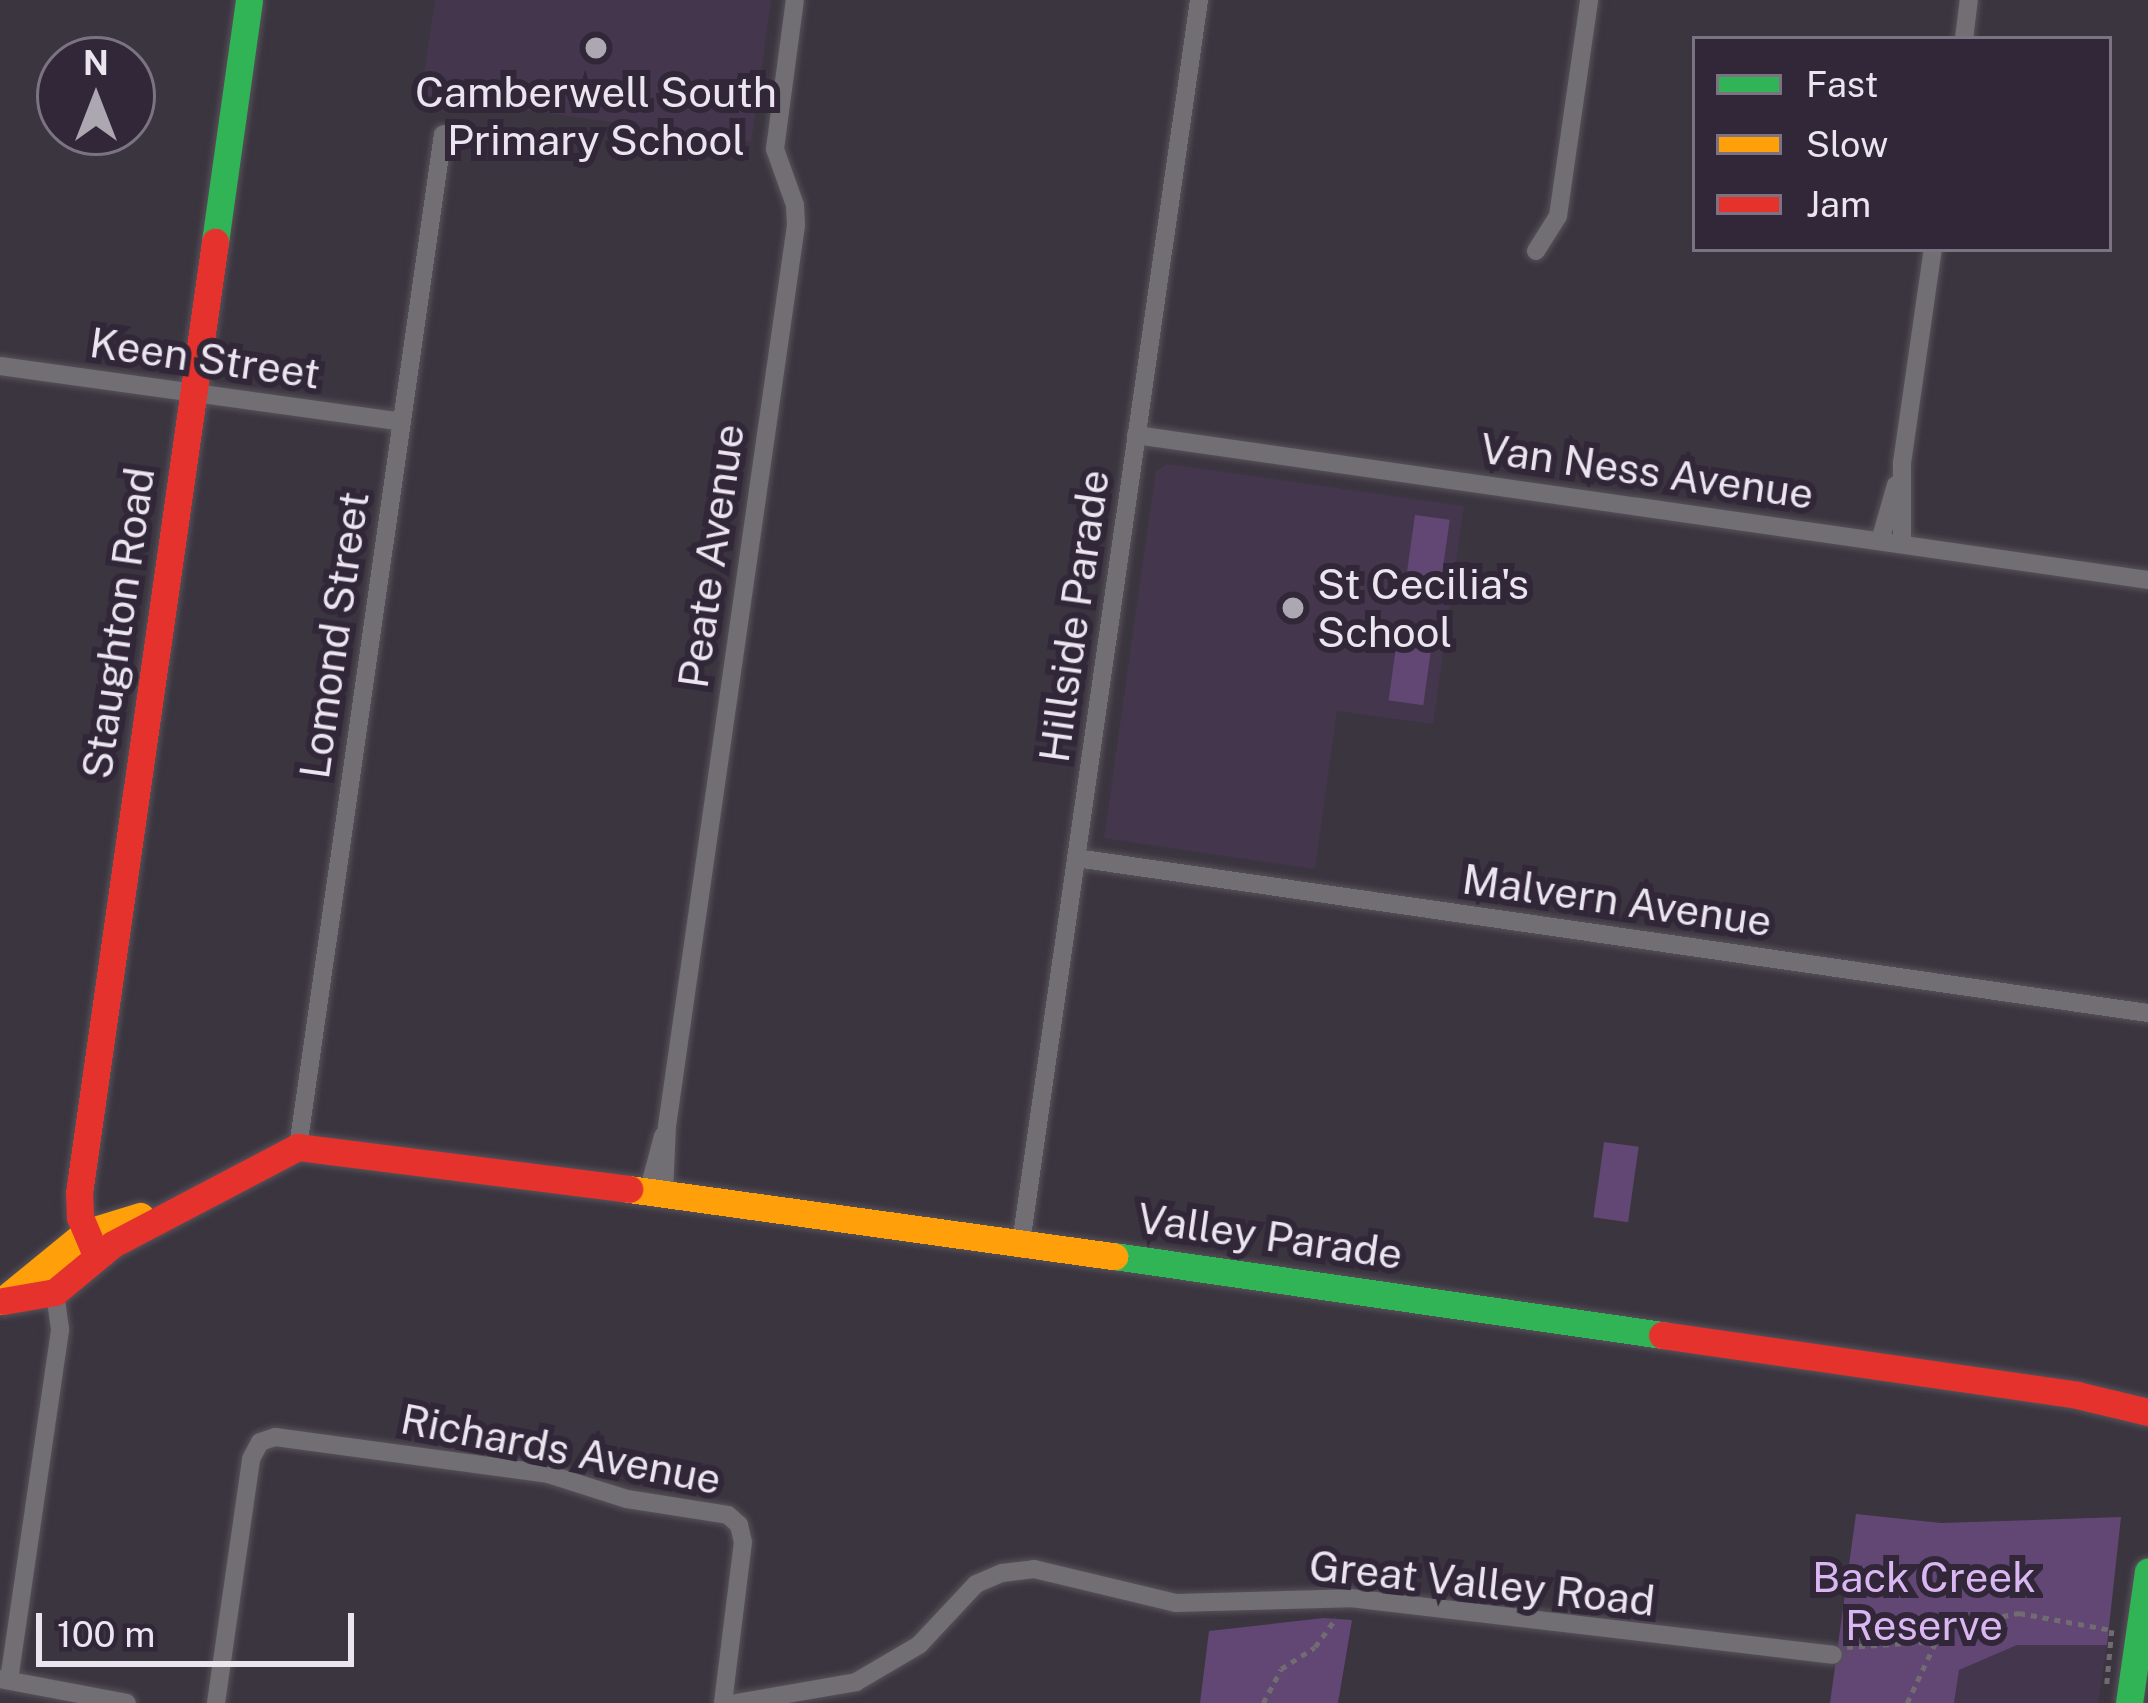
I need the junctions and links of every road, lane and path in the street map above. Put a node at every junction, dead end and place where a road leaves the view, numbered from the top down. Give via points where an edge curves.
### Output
1 (249, 0) edge
2 (795, 0) edge
3 (1199, 0) edge
4 (1589, 0) edge
5 (1970, 0) edge
6 (1964, 36) edge
7 (443, 134) dead end
8 (1536, 251) dead end
9 (1934, 252) edge
10 (0, 366) edge
11 (193, 393) junction
12 (401, 422) junction
13 (1136, 435) junction
14 (1902, 464) junction
15 (1880, 541) junction
16 (1902, 544) junction
17 (2148, 580) edge
18 (1076, 859) junction
19 (2148, 1012) edge
20 (297, 1140) junction
21 (656, 1190) junction
22 (1021, 1243) junction
23 (90, 1244) junction
24 (55, 1292) junction
25 (2, 1301) edge
26 (2077, 1395) junction
27 (2148, 1396) edge
28 (2148, 1412) edge
29 (2148, 1571) edge
30 (1350, 1598) junction
31 (2113, 1630) dead end
32 (1936, 1641) junction
33 (1833, 1655) joint
34 (5, 1680) edge
35 (128, 1703) edge
36 (216, 1703) edge
37 (723, 1703) edge
38 (736, 1703) edge
39 (1263, 1703) edge
40 (1907, 1703) edge
41 (2129, 1703) edge

1 - 11 street, Staughton Road
2 - 21 street, Peate Avenue via 775,148 796,224
3 - 13 street, Hillside Parade
4 - 8 street via 1558,216
5 - 6 street
7 - 12 street, Lomond Street
9 - 14 street
10 - 11 street, Keen Street
11 - 12 street, Keen Street
11 - 23 street, Staughton Road via 80,1193
12 - 20 street, Lomond Street
13 - 15 street, Van Ness Avenue
13 - 18 street, Hillside Parade
14 - 15 street
14 - 16 street
15 - 16 street, Van Ness Avenue
16 - 17 street, Van Ness Avenue
18 - 19 street, Malvern Avenue
18 - 22 street, Hillside Parade
20 - 21 street, Valley Parade
20 - 23 street, Valley Parade via 256,1151
21 - 22 street, Valley Parade
22 - 26 street, Valley Parade
23 - 24 street, Valley Parade
23 - 25 street, Valley Parade
24 - 25 street, Valley Parade
24 - 34 street via 60,1329
26 - 27 street, Valley Parade
26 - 28 street, Valley Parade
29 - 41 street
30 - 33 street, Great Valley Road
30 - 38 street, Great Valley Road via 1202,1606 1049,1571 1002,1573 976,1584 919,1645 880,1671 834,1688
30 - 39 path via 1315,1647 1282,1669
31 - 32 path via 2019,1612 1967,1623
32 - 33 path
32 - 40 path
34 - 35 street
36 - 37 street, Richards Avenue via 251,1459 260,1442 287,1437 548,1474 627,1499 728,1515 743,1542

